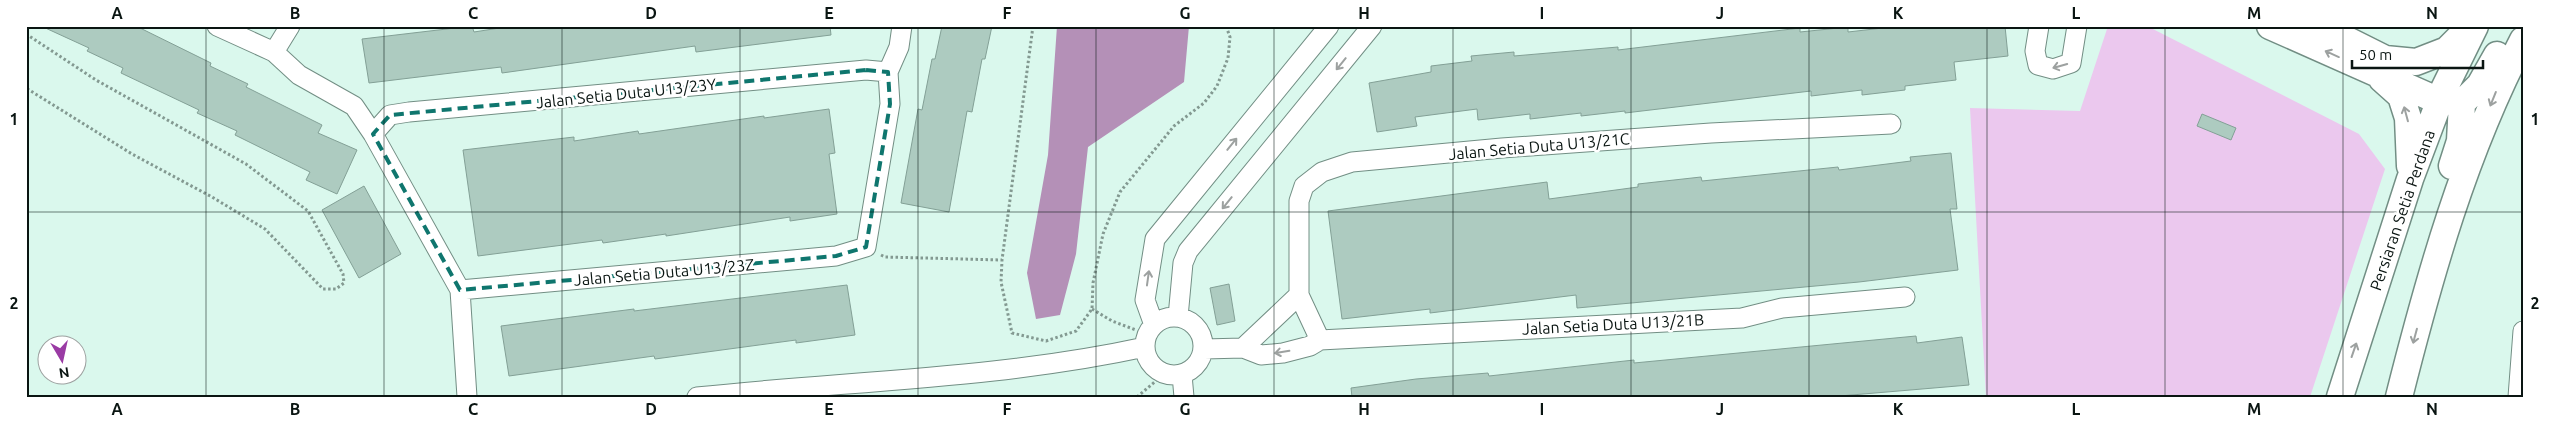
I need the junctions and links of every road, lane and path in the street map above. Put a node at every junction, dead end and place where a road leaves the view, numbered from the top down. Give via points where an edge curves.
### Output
1 (217, 26) edge
2 (290, 26) edge
3 (902, 26) edge
4 (1033, 26) edge
5 (1226, 26) edge
6 (1329, 26) edge
7 (1372, 26) edge
8 (2039, 26) edge
9 (2077, 26) edge
10 (2270, 26) edge
11 (2319, 26) edge
12 (2473, 26) edge
13 (2513, 26) edge
14 (26, 34) edge
15 (2523, 40) edge
16 (274, 52) junction
17 (2380, 66) junction
18 (888, 72) junction
19 (26, 88) edge
20 (2449, 98) junction
21 (1891, 124) dead end
22 (373, 134) junction
23 (2410, 179) junction
24 (866, 247) junction
25 (1002, 260) junction
26 (460, 290) junction
27 (1299, 295) junction
28 (1905, 297) dead end
29 (2422, 308) junction
30 (1092, 309) junction
31 (1178, 317) junction
32 (2523, 332) edge
33 (1149, 336) junction
34 (1320, 340) junction
35 (1243, 348) junction
36 (1204, 349) junction
37 (1173, 374) junction
38 (467, 397) edge
39 (697, 397) edge
40 (1137, 397) edge
41 (1184, 397) edge
42 (2340, 397) edge
43 (2399, 397) edge
44 (2518, 397) edge

1 - 16 street
2 - 16 street
3 - 18 street via 899,48
4 - 25 path
5 - 30 path via 1230,37 1228,58 1217,86 1204,103 1174,126 1120,192 1103,234 1093,283
33 -> 6 street via 1145,300 1155,239
7 -> 31 street via 1188,251 1183,263
9 -> 8 street via 2071,63 2054,69 2038,65 2035,51
17 -> 10 main road
11 - 17 main road
12 - 17 main road via 2447,50 2416,62
12 - 20 main road, Persiaran Setia Perdana
13 - 20 main road via 2480,85
14 - 19 path via 96,80 246,164 308,211 343,274 344,283 336,289 323,289 265,229 132,154
15 -> 29 main road via 2496,92 2474,146
16 - 22 street via 299,75 354,106
17 - 20 main road
23 -> 17 main road via 2408,118 2400,96
18 - 22 street, Jalan Setia Duta U13/23Y via 866,70 409,112 390,115
18 - 24 street via 890,104
20 - 23 main road, Persiaran Setia Perdana
20 - 29 main road via 2460,141 2431,231
21 - 27 street, Jalan Setia Duta U13/21C via 1691,134 1352,162 1322,172 1304,186 1299,201
22 - 26 street
42 -> 23 main road, Persiaran Setia Perdana
24 - 25 path via 885,257
24 - 26 street, Jalan Setia Duta U13/23Z via 836,256
25 - 30 path via 1001,282 1012,333 1046,341 1076,332
26 - 38 street
27 - 34 street
27 - 35 street
28 - 34 street, Jalan Setia Duta U13/21B via 1782,308 1742,318
29 -> 43 main road
30 - 33 path
31 - 33 street via 1169,317
31 - 36 street via 1194,324
32 - 44 street
33 - 37 street via 1150,363
33 - 39 street via 1087,360
34 -> 35 street, Jalan Setia Duta U13/21B via 1283,353 1261,355
35 - 36 street, Jalan Setia Duta U13/21B
36 - 37 street via 1197,365
37 - 40 path
37 - 41 street

